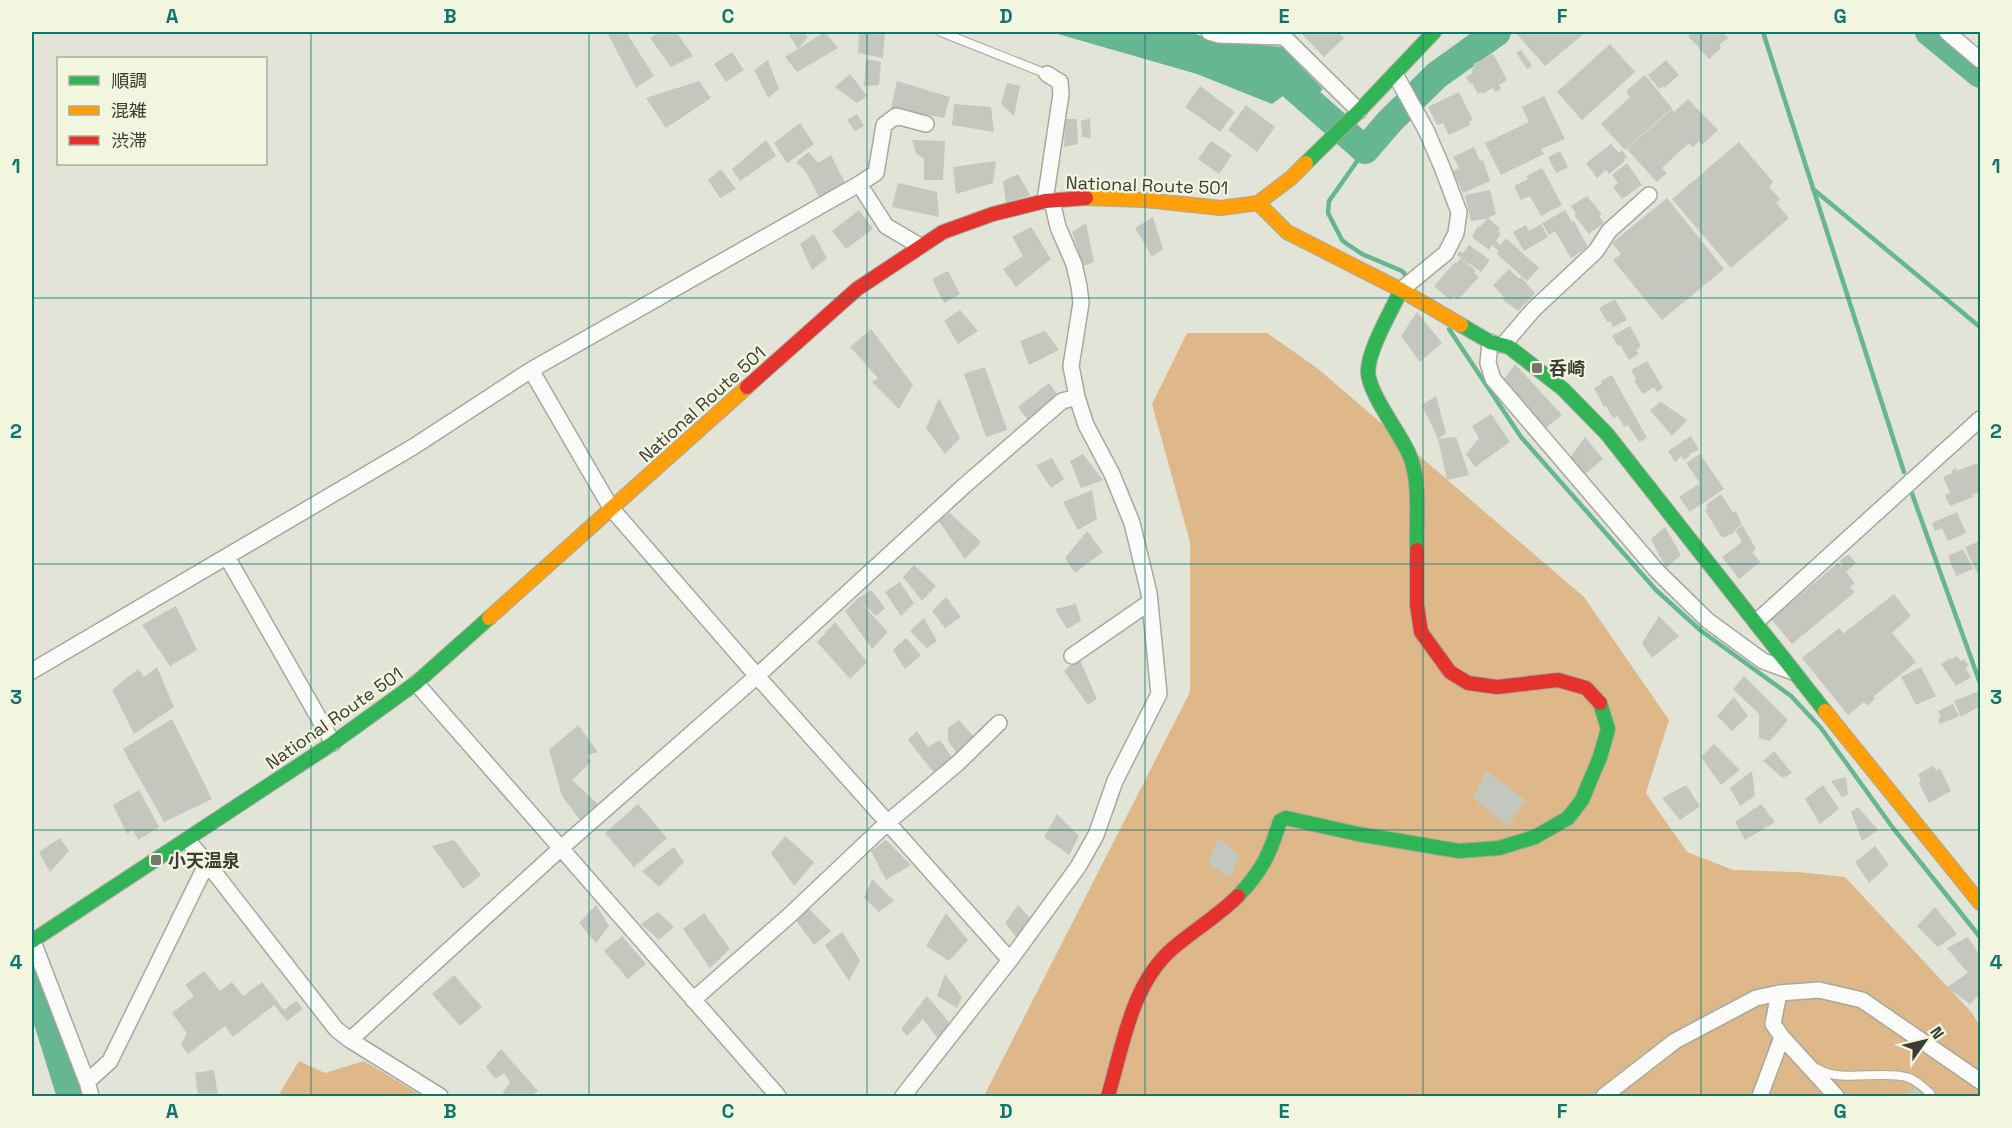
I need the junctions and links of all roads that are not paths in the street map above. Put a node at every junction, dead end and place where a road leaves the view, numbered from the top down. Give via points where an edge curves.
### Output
1 (941, 32) edge
2 (1209, 32) edge
3 (1434, 32) edge
4 (1947, 32) edge
5 (1280, 34) edge
6 (1980, 60) edge
7 (1047, 74) joint
8 (1395, 74) junction
9 (1359, 111) junction
10 (926, 124) dead end
11 (859, 184) junction
12 (1649, 195) dead end
13 (1048, 201) junction
14 (1258, 202) junction
15 (920, 246) junction
16 (1406, 292) junction
17 (1497, 344) junction
18 (531, 370) junction
19 (1077, 397) junction
20 (1980, 419) edge
21 (612, 508) junction
22 (227, 557) junction
23 (1150, 602) junction
24 (1756, 621) junction
25 (1072, 656) dead end
26 (32, 671) edge
27 (1793, 672) junction
28 (756, 676) junction
29 (416, 683) junction
30 (999, 723) dead end
31 (333, 743) junction
32 (887, 823) junction
33 (187, 840) junction
34 (560, 849) junction
35 (207, 863) junction
36 (1980, 903) edge
37 (32, 940) edge
38 (1010, 960) junction
39 (1779, 993) junction
40 (693, 1000) junction
41 (1773, 1024) junction
42 (1782, 1037) junction
43 (350, 1040) junction
44 (1980, 1081) edge
45 (89, 1089) edge
46 (1930, 1093) dead end
47 (440, 1096) edge
48 (778, 1096) edge
49 (903, 1096) edge
50 (1108, 1096) edge
51 (1604, 1096) edge
52 (1760, 1096) edge
53 (1836, 1096) edge

1 - 7 lane
2 - 5 street
3 - 8 main road, National Route 501
4 - 6 street
5 - 9 street
7 - 13 street via 1060,82 1061,94
8 - 9 main road, National Route 501
8 - 16 street via 1442,167 1459,212 1456,233 1446,252
9 - 14 main road, National Route 501 via 1291,178
10 - 11 street via 896,116 884,125 876,173
11 - 15 street via 886,226
11 - 18 street
12 - 17 street
13 - 14 main road, National Route 501 via 1145,200 1221,208
13 - 15 main road, National Route 501 via 943,232
13 - 19 street via 1079,286 1081,303 1071,366
14 - 16 main road via 1287,232
15 - 21 main road, National Route 501 via 857,289
16 - 17 main road
16 - 50 main road via 1370,359 1368,375 1410,455 1416,478 1417,605 1421,632 1450,672 1468,682 1497,687 1558,680 1586,688 1602,705 1607,723 1600,756 1582,800 1568,818 1535,837 1499,848 1459,850 1286,818 1280,821 1270,852 1254,879 1171,950 1153,971 1136,999
17 - 24 main road via 1509,347 1563,389 1607,434
17 - 27 street via 1488,363 1492,379 1657,571 1707,620 1763,661
18 - 21 street
18 - 22 street via 413,447
19 - 23 street via 1132,523
19 - 28 street via 1062,401 964,486
20 - 24 street
21 - 28 street
21 - 29 main road, National Route 501
22 - 26 street
22 - 31 street
23 - 25 street
23 - 38 street via 1159,694 1115,781 1096,835 1078,867
24 - 27 main road
27 - 36 main road
28 - 32 street
28 - 34 street
29 - 31 main road, National Route 501
29 - 34 street
30 - 32 street
31 - 33 main road, National Route 501
32 - 38 street
32 - 40 street
33 - 35 street
33 - 37 main road, National Route 501
34 - 40 street
34 - 43 street
35 - 43 street via 336,1029
35 - 45 street via 110,1061
37 - 45 street
38 - 49 street
39 - 41 street
39 - 44 street via 1819,990 1862,1000
39 - 51 street via 1756,998 1675,1041
40 - 48 street
41 - 42 street
41 - 46 lane via 1793,1040 1809,1063 1828,1075 1909,1077
42 - 52 street
42 - 53 street
43 - 47 street

